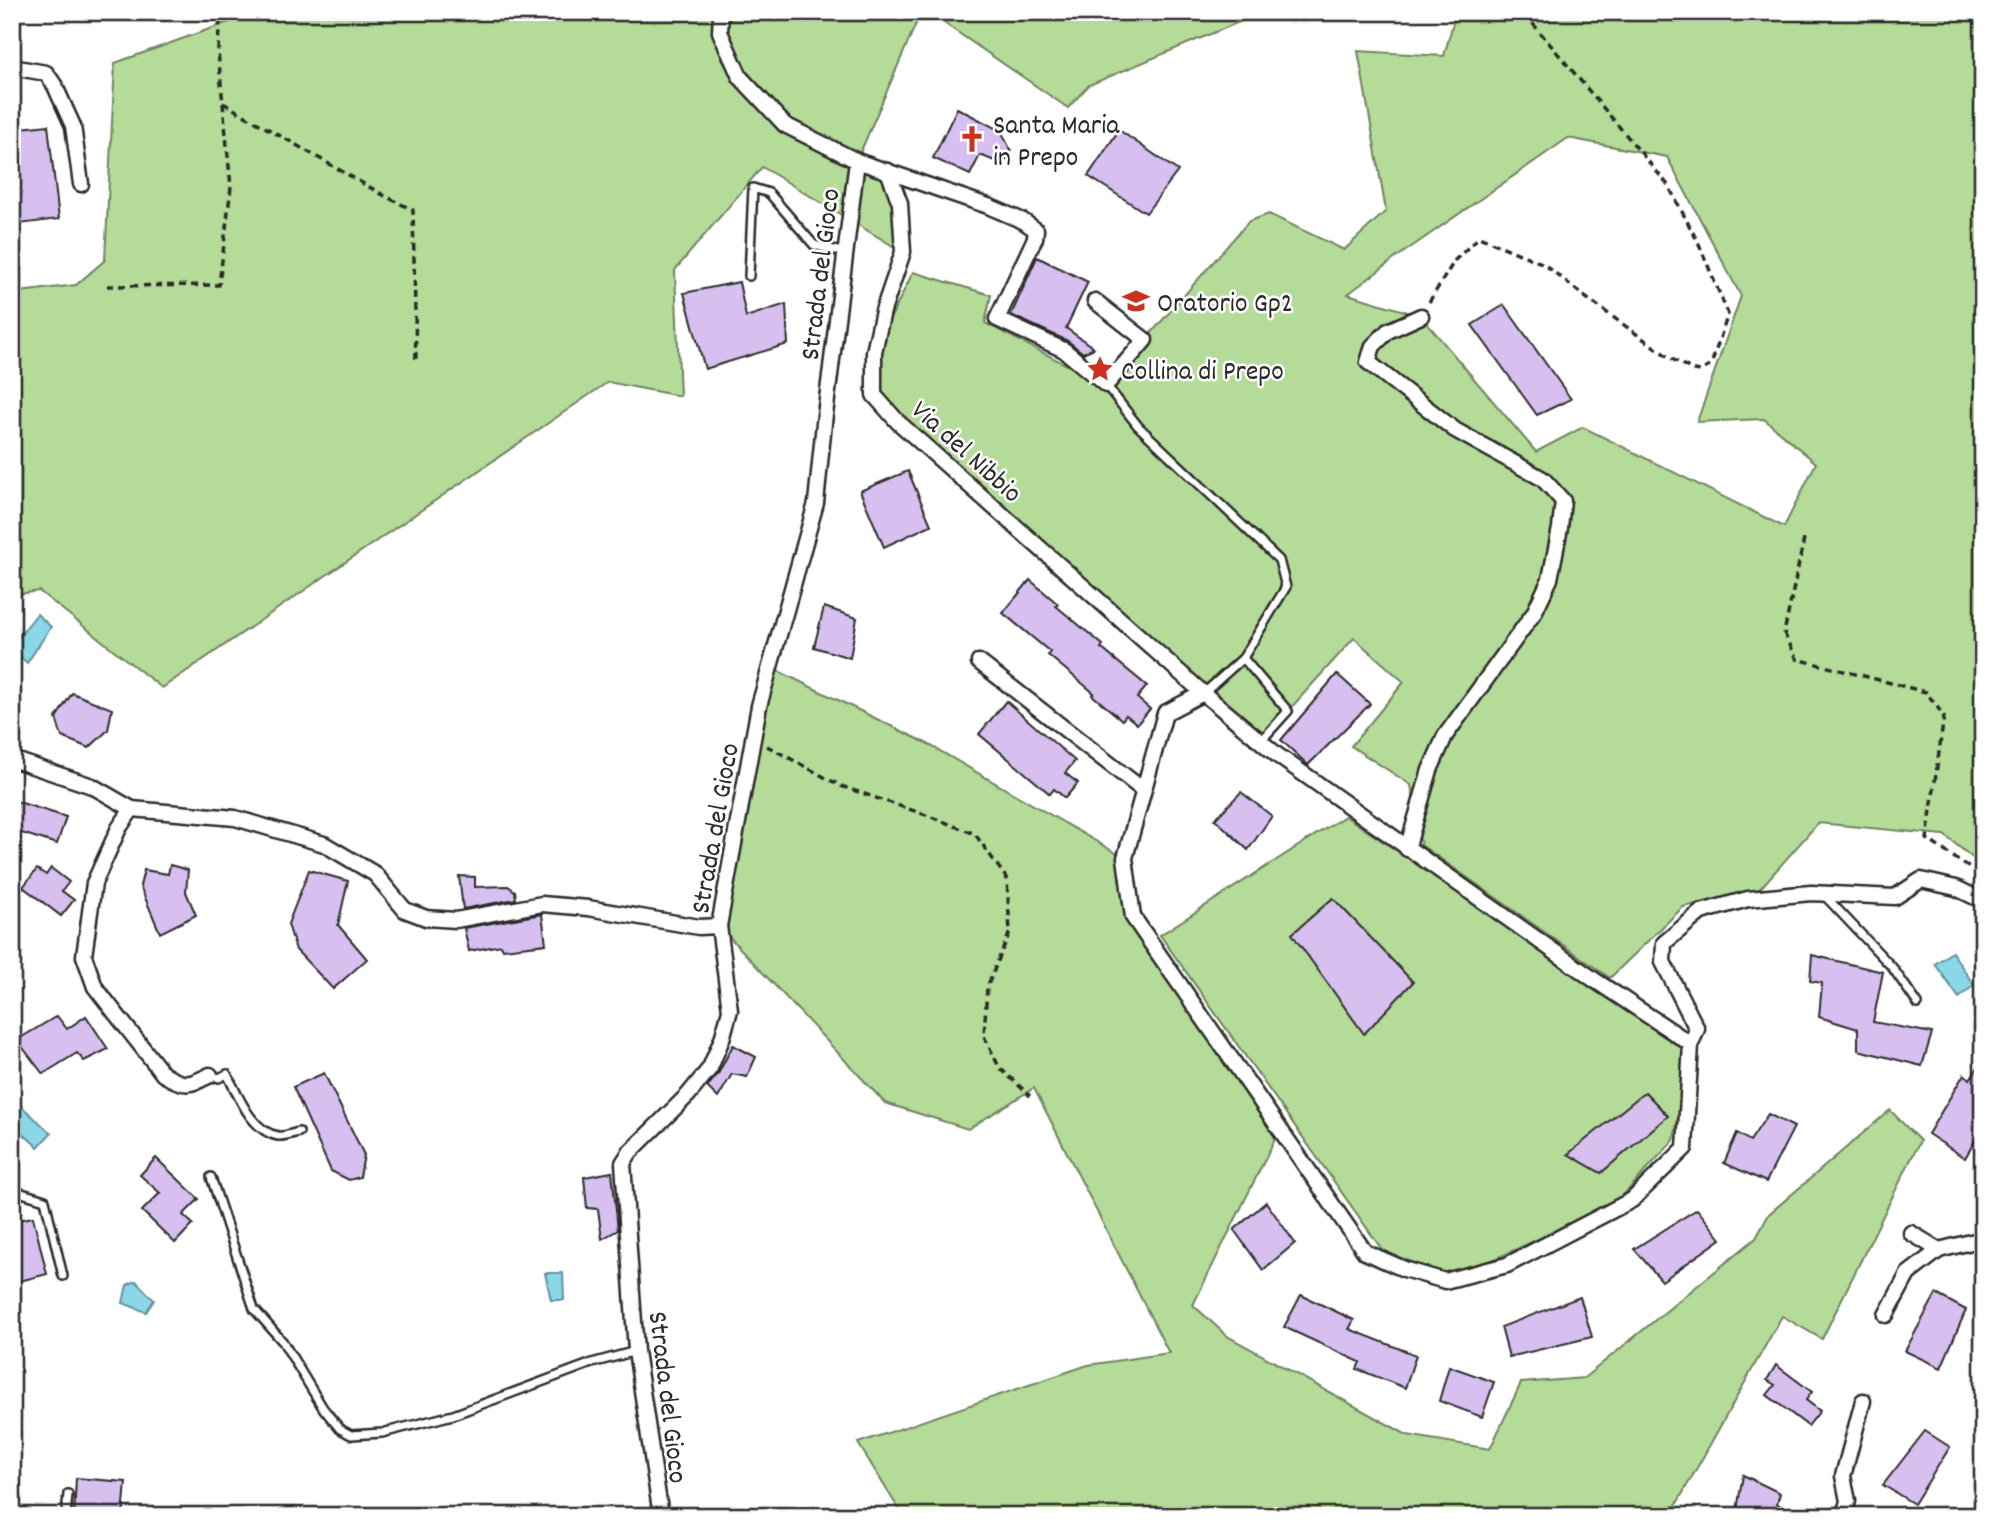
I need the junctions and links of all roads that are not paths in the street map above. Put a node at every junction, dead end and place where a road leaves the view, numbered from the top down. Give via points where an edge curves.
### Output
1 (721, 12) edge
2 (12, 67) edge
3 (857, 161) junction
4 (888, 171) junction
5 (81, 184) dead end
6 (845, 253) junction
7 (749, 276) dead end
8 (1095, 301) dead end
9 (1421, 316) road end
10 (1106, 385) junction
11 (1242, 658) junction
12 (979, 662) dead end
13 (1203, 693) junction
14 (1261, 741) junction
15 (12, 759) edge
16 (1143, 790) junction
17 (132, 809) junction
18 (1407, 849) junction
19 (1822, 893) junction
20 (1983, 901) edge
21 (719, 926) junction
22 (1918, 1004) dead end
23 (1691, 1044) junction
24 (211, 1074) joint
25 (299, 1132) dead end
26 (211, 1177) dead end
27 (12, 1190) edge
28 (1911, 1233) dead end
29 (1983, 1239) edge
30 (1939, 1250) junction
31 (63, 1276) dead end
32 (1886, 1315) dead end
33 (636, 1351) junction
34 (1863, 1401) dead end
35 (68, 1494) dead end
36 (66, 1516) edge
37 (661, 1516) edge
38 (1844, 1516) edge

1 - 3 street via 720,32 740,77 785,124
2 - 5 street via 46,73 55,86 73,125
3 - 4 street
3 - 6 street, Strada del Gioco
4 - 10 street via 988,206 1035,230 997,319 1064,350
4 - 13 street, Via del Nibbio via 900,204 903,252 874,352 874,395 898,422
6 - 7 lane via 814,245 769,193 754,188
6 - 21 street, Strada del Gioco via 816,503 759,706
8 - 10 street via 1145,340
9 - 18 street via 1388,331 1373,346 1368,362 1455,430 1543,479 1563,500 1550,579 1534,612 1445,736
10 - 11 lane via 1138,426 1279,559 1286,587
11 - 13 lane
11 - 14 lane via 1288,711
12 - 16 street
13 - 14 street, Via del Nibbio
13 - 16 street via 1165,713
14 - 18 street, Via del Nibbio
15 - 17 street via 92,786
16 - 23 street via 1125,858 1133,917 1365,1252 1446,1280 1507,1265 1632,1200 1685,1148
17 - 21 street via 235,818 324,844 375,874 405,910 426,918 456,920 542,904
17 - 24 street via 118,828 94,883 84,956 89,974 94,987 163,1074 177,1082 194,1083
18 - 23 street, Via del Nibbio
19 - 20 street via 1895,897 1922,880 1956,888
19 - 22 lane via 1892,967
19 - 23 street via 1748,899 1701,912 1664,943 1663,962 1697,1028
21 - 33 street, Strada del Gioco via 730,1010 722,1039 710,1068 623,1163
24 - 25 lane via 219,1078 227,1074 244,1108 260,1127 279,1137
26 - 33 lane via 254,1309 283,1342 323,1408 340,1429 351,1434 382,1433 453,1415
27 - 31 lane via 45,1200
28 - 30 street
29 - 30 street
30 - 32 street via 1908,1274
33 - 37 street, Strada del Gioco
34 - 38 street via 1843,1476 1848,1501
35 - 36 lane

